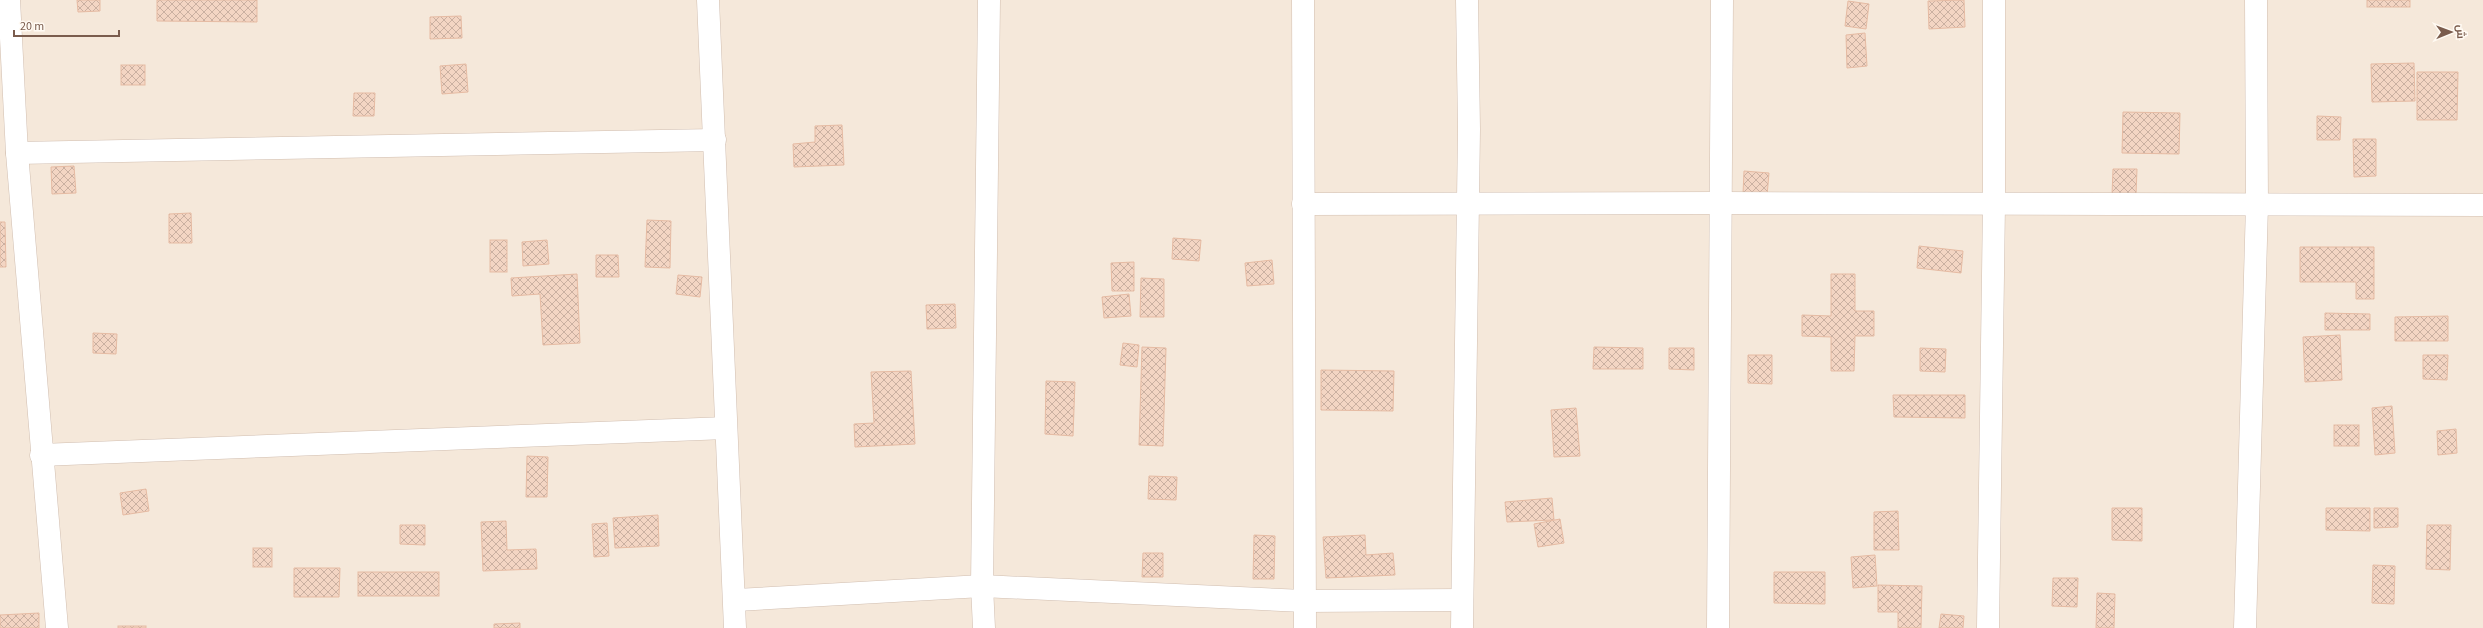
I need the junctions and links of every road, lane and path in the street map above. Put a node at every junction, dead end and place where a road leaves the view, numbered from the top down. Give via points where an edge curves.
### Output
1 (10, 0) edge
2 (708, 0) edge
3 (990, 0) edge
4 (1303, 0) edge
5 (1467, 0) edge
6 (1722, 0) edge
7 (1994, 0) edge
8 (2256, 0) edge
9 (715, 140) junction
10 (17, 153) junction
11 (1468, 203) junction
12 (1721, 203) junction
13 (1303, 204) junction
14 (1994, 204) junction
15 (2257, 205) junction
16 (2483, 205) edge
17 (726, 428) junction
18 (41, 455) junction
19 (982, 586) junction
20 (736, 600) junction
21 (1462, 600) junction
22 (1304, 601) junction
23 (57, 628) edge
24 (735, 628) edge
25 (984, 628) edge
26 (1305, 628) edge
27 (1462, 628) edge
28 (1718, 628) edge
29 (1988, 628) edge
30 (2245, 628) edge

1 - 10 street
2 - 9 street
3 - 19 street
4 - 13 street
5 - 11 street
6 - 12 street
7 - 14 street
8 - 15 street
9 - 10 street
9 - 17 street
10 - 18 street
11 - 12 street
11 - 13 street
11 - 21 street
12 - 14 street
12 - 28 street
13 - 22 street
14 - 15 street
14 - 29 street
15 - 16 street
15 - 30 street
17 - 18 street
17 - 20 street
18 - 23 street
19 - 20 street
19 - 22 street
19 - 25 street
20 - 24 street
21 - 22 street
21 - 27 street
22 - 26 street

